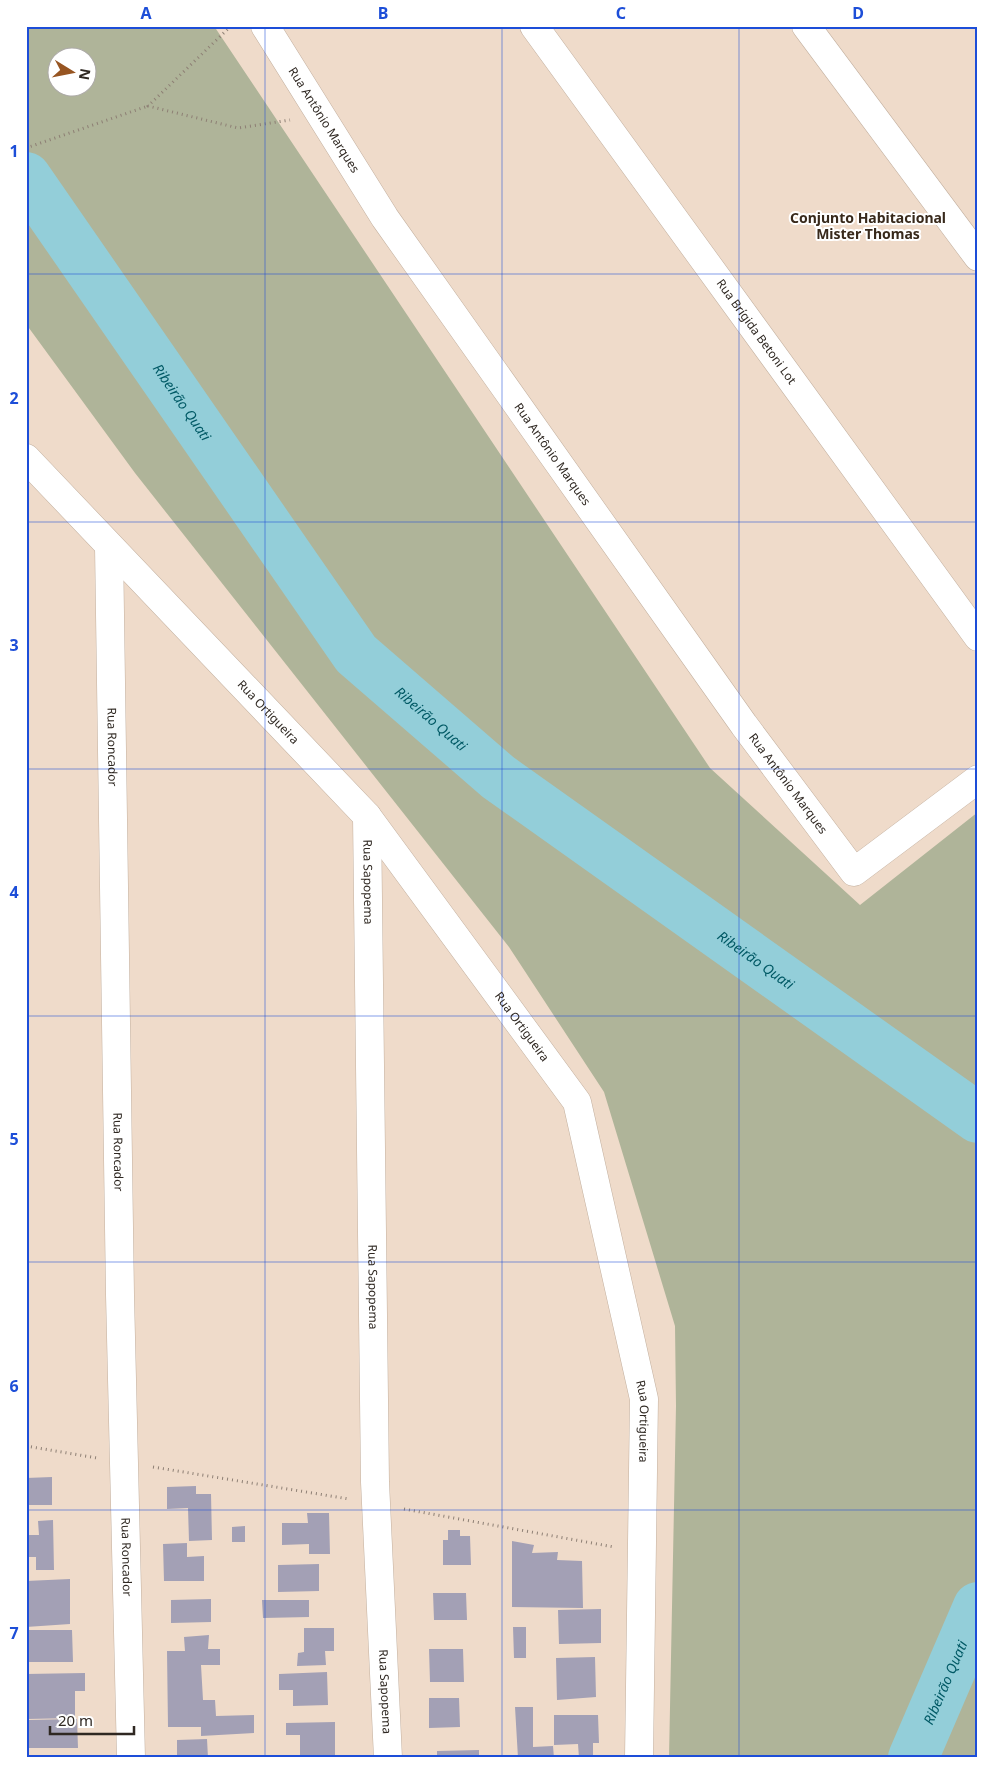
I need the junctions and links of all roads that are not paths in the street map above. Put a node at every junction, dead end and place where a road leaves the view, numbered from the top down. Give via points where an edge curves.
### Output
1 (265, 26) edge
2 (534, 26) edge
3 (806, 26) edge
4 (978, 257) edge
5 (26, 458) edge
6 (109, 546) junction
7 (978, 637) edge
8 (978, 779) edge
9 (367, 816) junction
10 (130, 1758) edge
11 (388, 1758) edge
12 (639, 1758) edge

1 - 8 street, Rua Antônio Marques via 391,226 738,717 854,872
2 - 7 street, Rua Brígida Betoni Lot
3 - 4 street
5 - 6 street, Rua Ortigueira
6 - 9 street, Rua Ortigueira
6 - 10 street, Rua Roncador
9 - 11 street, Rua Sapopema via 376,1504
9 - 12 street, Rua Ortigueira via 577,1102 644,1399

